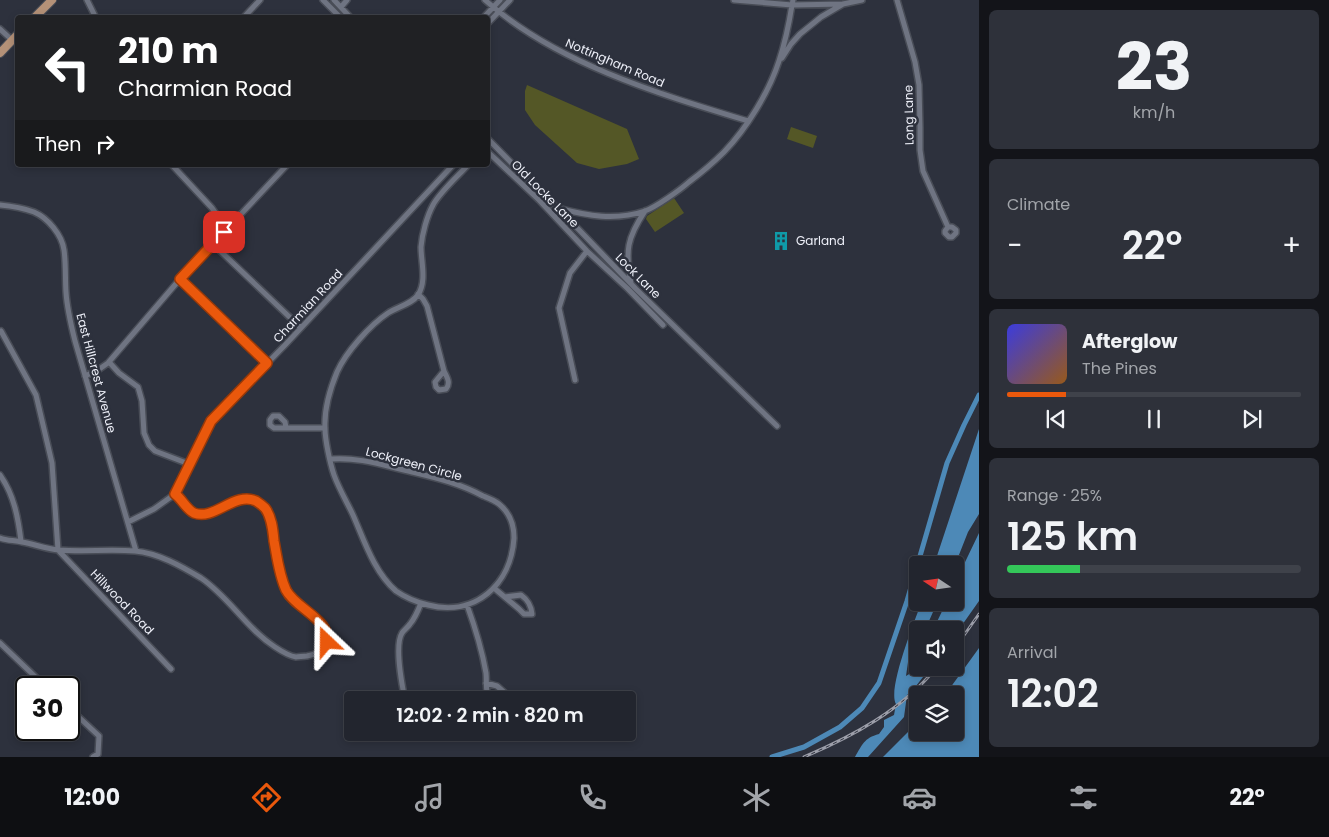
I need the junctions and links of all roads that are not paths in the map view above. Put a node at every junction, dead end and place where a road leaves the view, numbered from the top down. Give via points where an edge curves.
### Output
1 (52, 0) edge
2 (87, 0) edge
3 (260, 0) edge
4 (323, 0) edge
5 (334, 0) edge
6 (347, 0) edge
7 (485, 0) edge
8 (500, 0) edge
9 (510, 0) edge
10 (734, 0) edge
11 (862, 0) edge
12 (897, 0) edge
13 (793, 3) edge
14 (843, 4) junction
15 (341, 7) junction
16 (493, 7) junction
17 (498, 11) junction
18 (37, 15) edge
19 (94, 15) edge
20 (246, 15) edge
21 (338, 15) edge
22 (348, 15) edge
23 (486, 15) edge
24 (490, 21) edge
25 (0, 29) edge
26 (15, 37) edge
27 (0, 53) edge
28 (779, 62) junction
29 (748, 121) junction
30 (490, 141) edge
31 (490, 154) edge
32 (174, 167) edge
33 (285, 167) edge
34 (451, 167) edge
35 (466, 167) edge
36 (543, 195) junction
37 (539, 200) junction
38 (0, 205) edge
39 (558, 208) junction
40 (646, 211) junction
41 (216, 213) junction
42 (233, 222) junction
43 (948, 227) dead end
44 (214, 243) junction
45 (587, 251) junction
46 (180, 279) junction
47 (631, 283) junction
48 (418, 294) junction
49 (663, 324) dead end
50 (301, 328) junction
51 (1, 331) edge
52 (109, 362) junction
53 (267, 363) junction
54 (444, 371) dead end
55 (85, 376) junction
56 (575, 380) dead end
57 (776, 426) dead end
58 (286, 428) dead end
59 (325, 428) junction
60 (331, 459) junction
61 (189, 464) junction
62 (0, 475) edge
63 (175, 494) junction
64 (128, 522) junction
65 (0, 538) edge
66 (21, 541) junction
67 (58, 550) junction
68 (136, 551) junction
69 (494, 588) junction
70 (505, 597) junction
71 (421, 603) junction
72 (467, 605) junction
73 (0, 642) edge
74 (171, 668) dead end
75 (35, 676) edge
76 (486, 682) junction
77 (403, 691) edge
78 (487, 691) edge
79 (502, 691) edge
80 (80, 718) edge
81 (93, 757) edge

1 - 18 main road
2 - 19 street
3 - 20 street
4 - 21 street
5 - 15 street
6 - 15 street
7 - 16 street, Nottingham Road
8 - 16 street
9 - 17 street
10 - 13 street
11 - 14 street
12 - 43 street, Long Lane via 919,85 923,171
13 - 14 street
13 - 28 street
14 - 28 street via 800,34
15 - 22 street
16 - 17 street, Nottingham Road
16 - 23 street
17 - 24 street
17 - 29 street, Nottingham Road via 577,60 672,98
25 - 26 street
26 - 27 main road
28 - 29 street
29 - 40 street via 706,169
30 - 36 street, Lock Lane
31 - 37 street, Old Locke Lane
32 - 41 street
33 - 42 street
34 - 50 street, Charmian Road
35 - 48 street via 430,212 421,245 422,280
36 - 37 street
36 - 39 street, Lock Lane
37 - 45 street, Old Locke Lane
38 - 55 street, East Hillcrest Avenue via 35,213 58,234 64,250 69,315
39 - 40 street via 606,217
39 - 47 street, Lock Lane
40 - 47 street via 629,240 627,263
41 - 42 street via 222,220
41 - 44 street
42 - 44 street
44 - 46 street
44 - 50 street
45 - 49 street, Old Locke Lane
45 - 56 street via 570,272 559,308
46 - 52 street
46 - 53 street
47 - 57 street, Lock Lane
48 - 54 street via 426,302
48 - 59 street, Lockgreen Circle via 382,318 344,359 329,396
50 - 53 street, Charmian Road
51 - 67 street via 36,395 52,464
52 - 55 street
52 - 61 street via 119,374 138,387 144,433 149,445 155,451
53 - 61 street, Charmian Road via 211,421
55 - 64 street, East Hillcrest Avenue
58 - 59 street
59 - 60 street, Lockgreen Circle
60 - 69 street, Lockgreen Circle via 363,460 447,480 499,504 514,526 513,546 509,562
60 - 71 street, Lockgreen Circle via 334,474 375,564 396,591
61 - 63 street, Charmian Road
62 - 66 street via 12,495
63 - 64 street, Charmian Road
63 - 68 street via 191,512 200,514 247,499 266,509 286,591 321,623 327,632 325,646 312,656 297,657 280,650 260,636 201,578 158,556
64 - 68 street, East Hillcrest Avenue
65 - 66 street
66 - 67 street
67 - 68 street
67 - 74 street, Hillwood Road
69 - 70 street
69 - 72 street, Lockgreen Circle via 486,596
70 - 70 street via 524,614 532,614 526,598 521,595
71 - 72 street, Lockgreen Circle via 455,608
71 - 77 street via 401,634 399,651
72 - 76 street via 478,639
73 - 75 street
76 - 78 street
76 - 79 street
80 - 81 street via 99,736 98,754

